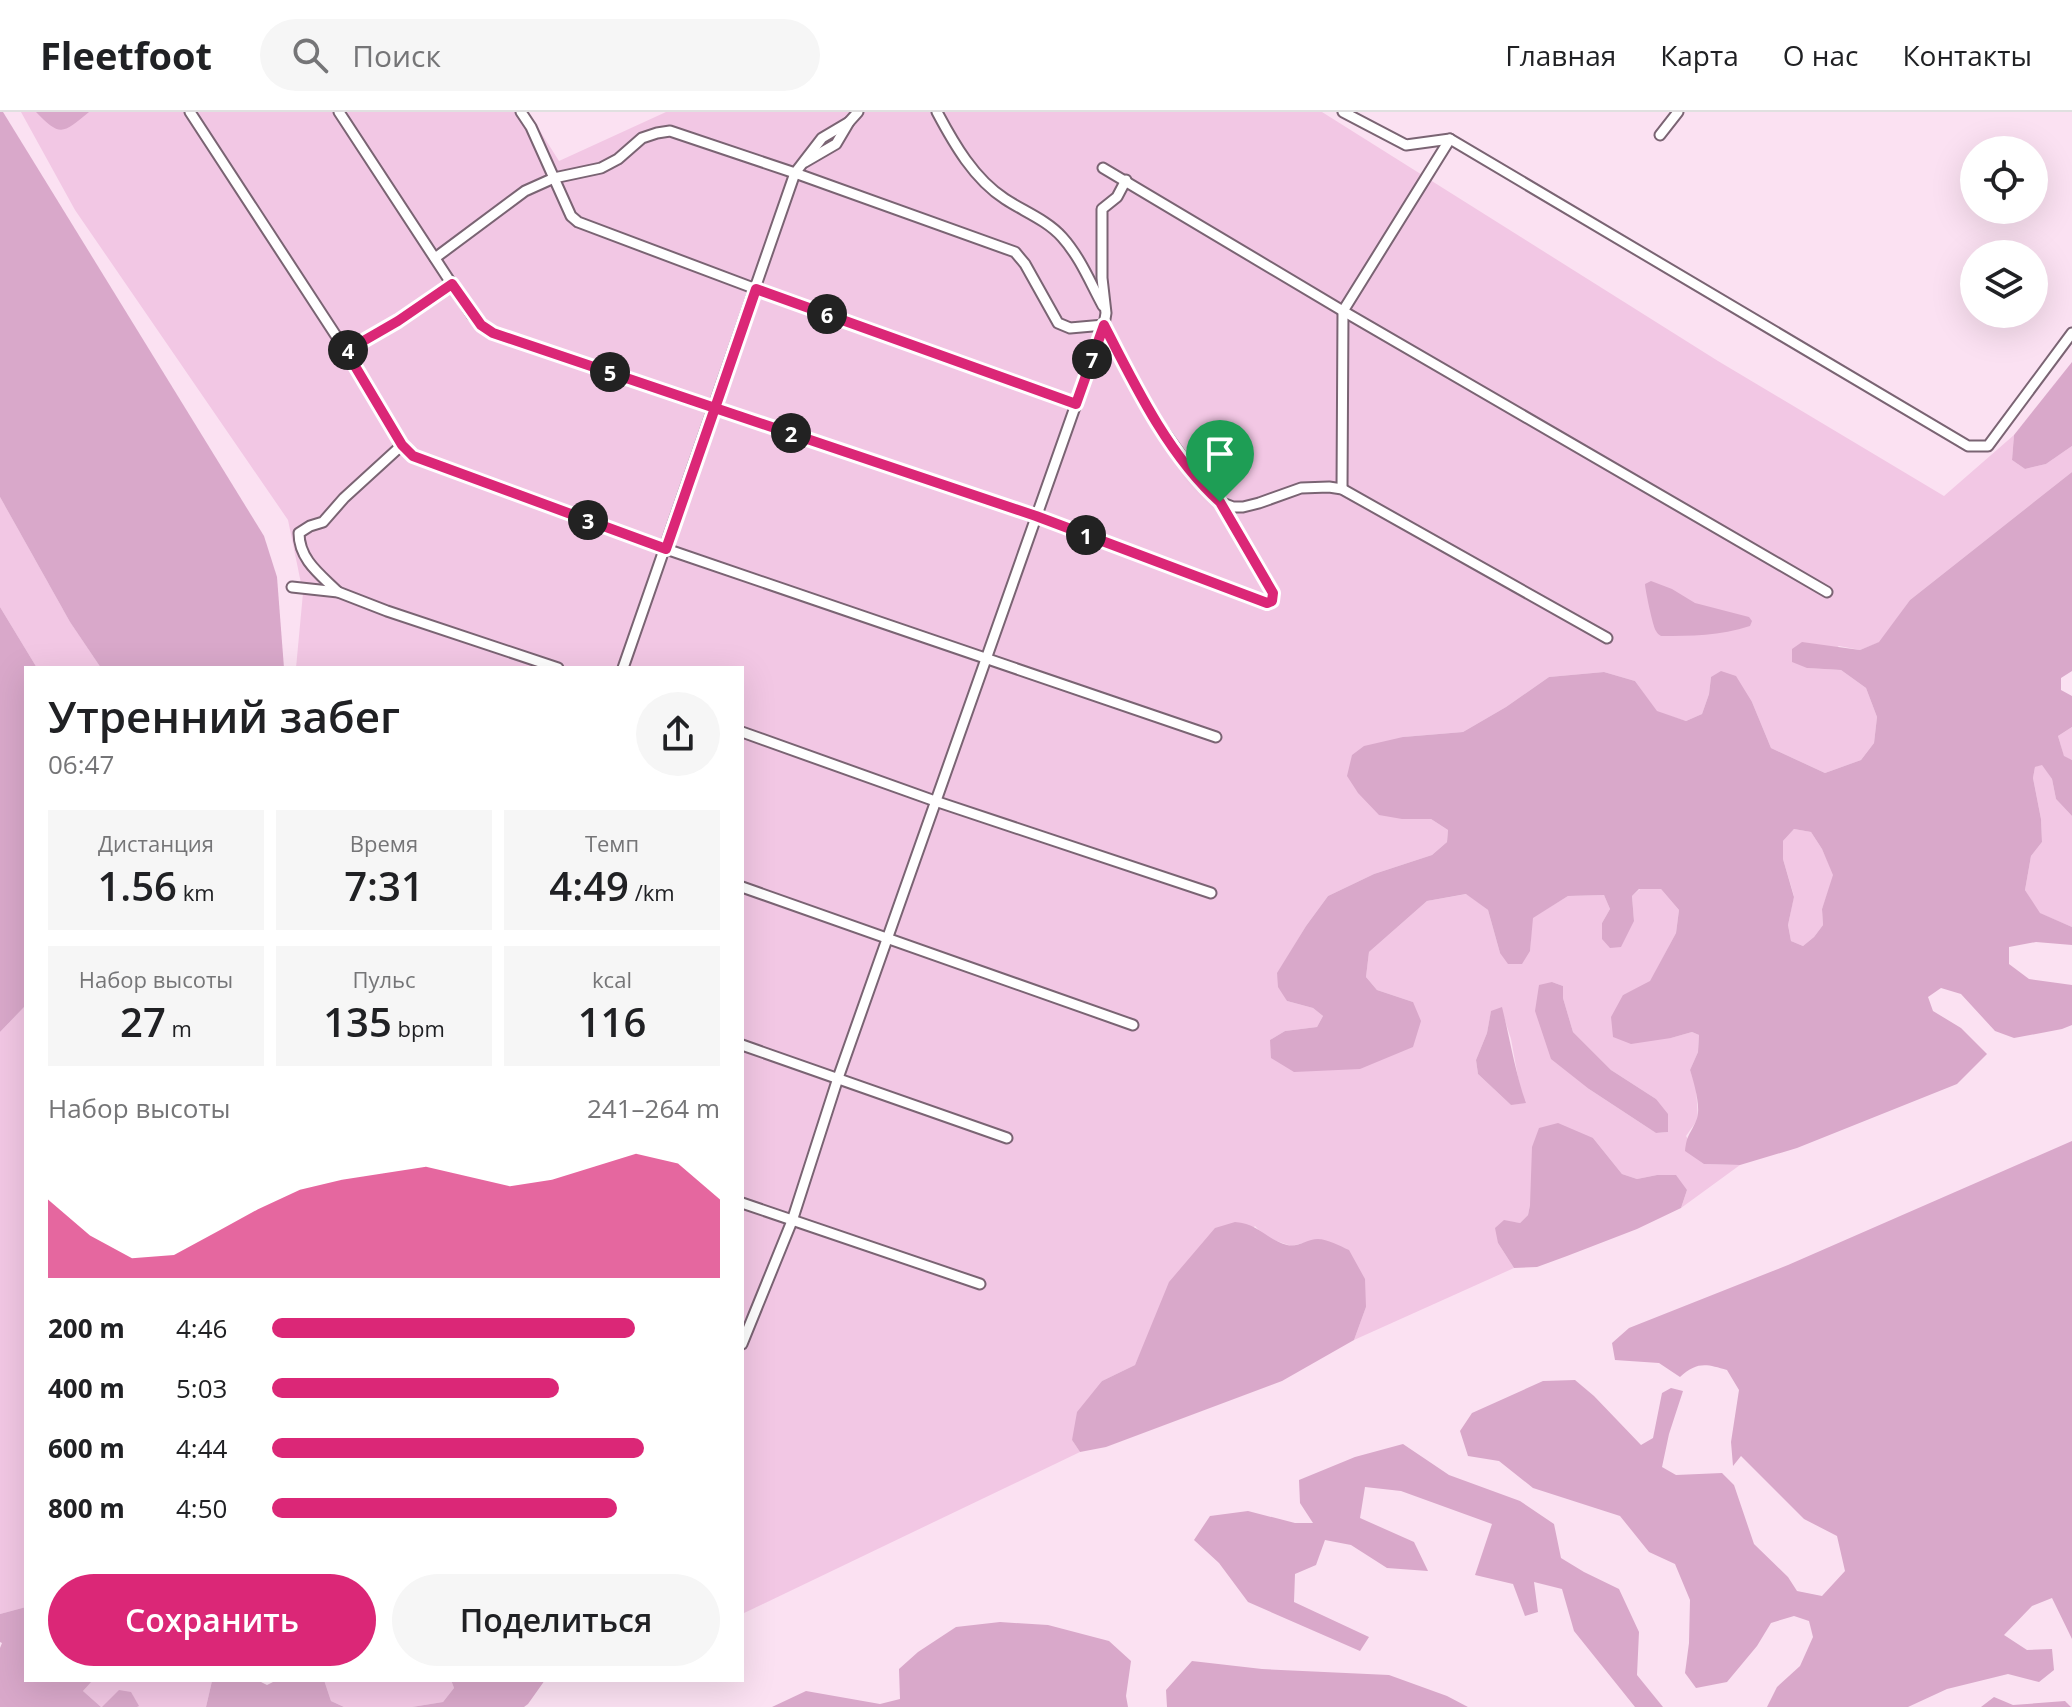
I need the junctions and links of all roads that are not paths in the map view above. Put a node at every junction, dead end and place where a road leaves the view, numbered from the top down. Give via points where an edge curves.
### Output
1 (190, 112) edge
2 (339, 112) edge
3 (521, 112) edge
4 (858, 112) edge
5 (937, 112) edge
6 (1343, 112) edge
7 (1678, 112) edge
8 (1660, 135) dead end
9 (1450, 139) junction
10 (1103, 168) dead end
11 (795, 173) junction
12 (554, 178) junction
13 (1126, 180) junction
14 (435, 258) junction
15 (452, 284) junction
16 (756, 289) junction
17 (1343, 311) junction
18 (1106, 313) junction
19 (1104, 325) junction
20 (2072, 333) edge
21 (346, 351) junction
22 (1076, 404) junction
23 (715, 408) junction
24 (402, 445) junction
25 (1342, 489) junction
26 (1220, 502) junction
27 (1036, 516) junction
28 (666, 549) junction
29 (292, 587) dead end
30 (338, 592) junction
31 (1827, 592) dead end
32 (1607, 638) dead end
33 (986, 659) junction
34 (552, 666) edge
35 (624, 666) edge
36 (744, 733) edge
37 (1216, 737) dead end
38 (935, 801) junction
39 (744, 888) edge
40 (1211, 893) dead end
41 (887, 937) junction
42 (1133, 1025) dead end
43 (744, 1046) edge
44 (838, 1078) junction
45 (1007, 1138) dead end
46 (744, 1204) edge
47 (792, 1221) junction
48 (980, 1284) dead end
49 (744, 1339) edge

1 - 21 street
2 - 14 street
3 - 12 street
4 - 11 street via 822,138
5 - 18 street via 970,167 1003,198 1060,234
6 - 9 street via 1406,145
7 - 8 street
9 - 17 street
9 - 20 street via 1968,446 1988,446
10 - 13 street
11 - 12 street via 670,131 642,138 601,168
11 - 16 street
11 - 19 street via 1015,252 1058,323 1070,328
12 - 14 street via 525,191
12 - 16 street via 578,222
13 - 17 street
13 - 18 street via 1102,209
14 - 15 street
15 - 21 street
15 - 23 street via 481,325 493,333
16 - 22 street
16 - 23 street
17 - 25 street
17 - 31 street
18 - 19 street
19 - 22 street
19 - 26 street via 1147,408
21 - 24 street
22 - 27 street
23 - 27 street
23 - 28 street
24 - 28 street via 413,456
24 - 30 street via 323,522 299,533 307,561
25 - 26 street via 1301,488 1243,507
25 - 32 street
26 - 27 street via 1273,593 1272,601
27 - 33 street
28 - 33 street
28 - 35 street
29 - 30 street
30 - 34 street
33 - 37 street
33 - 38 street
36 - 38 street
38 - 40 street
38 - 41 street
39 - 41 street
41 - 42 street
41 - 44 street
43 - 44 street
44 - 45 street
44 - 47 street
46 - 47 street
47 - 48 street
47 - 49 street

